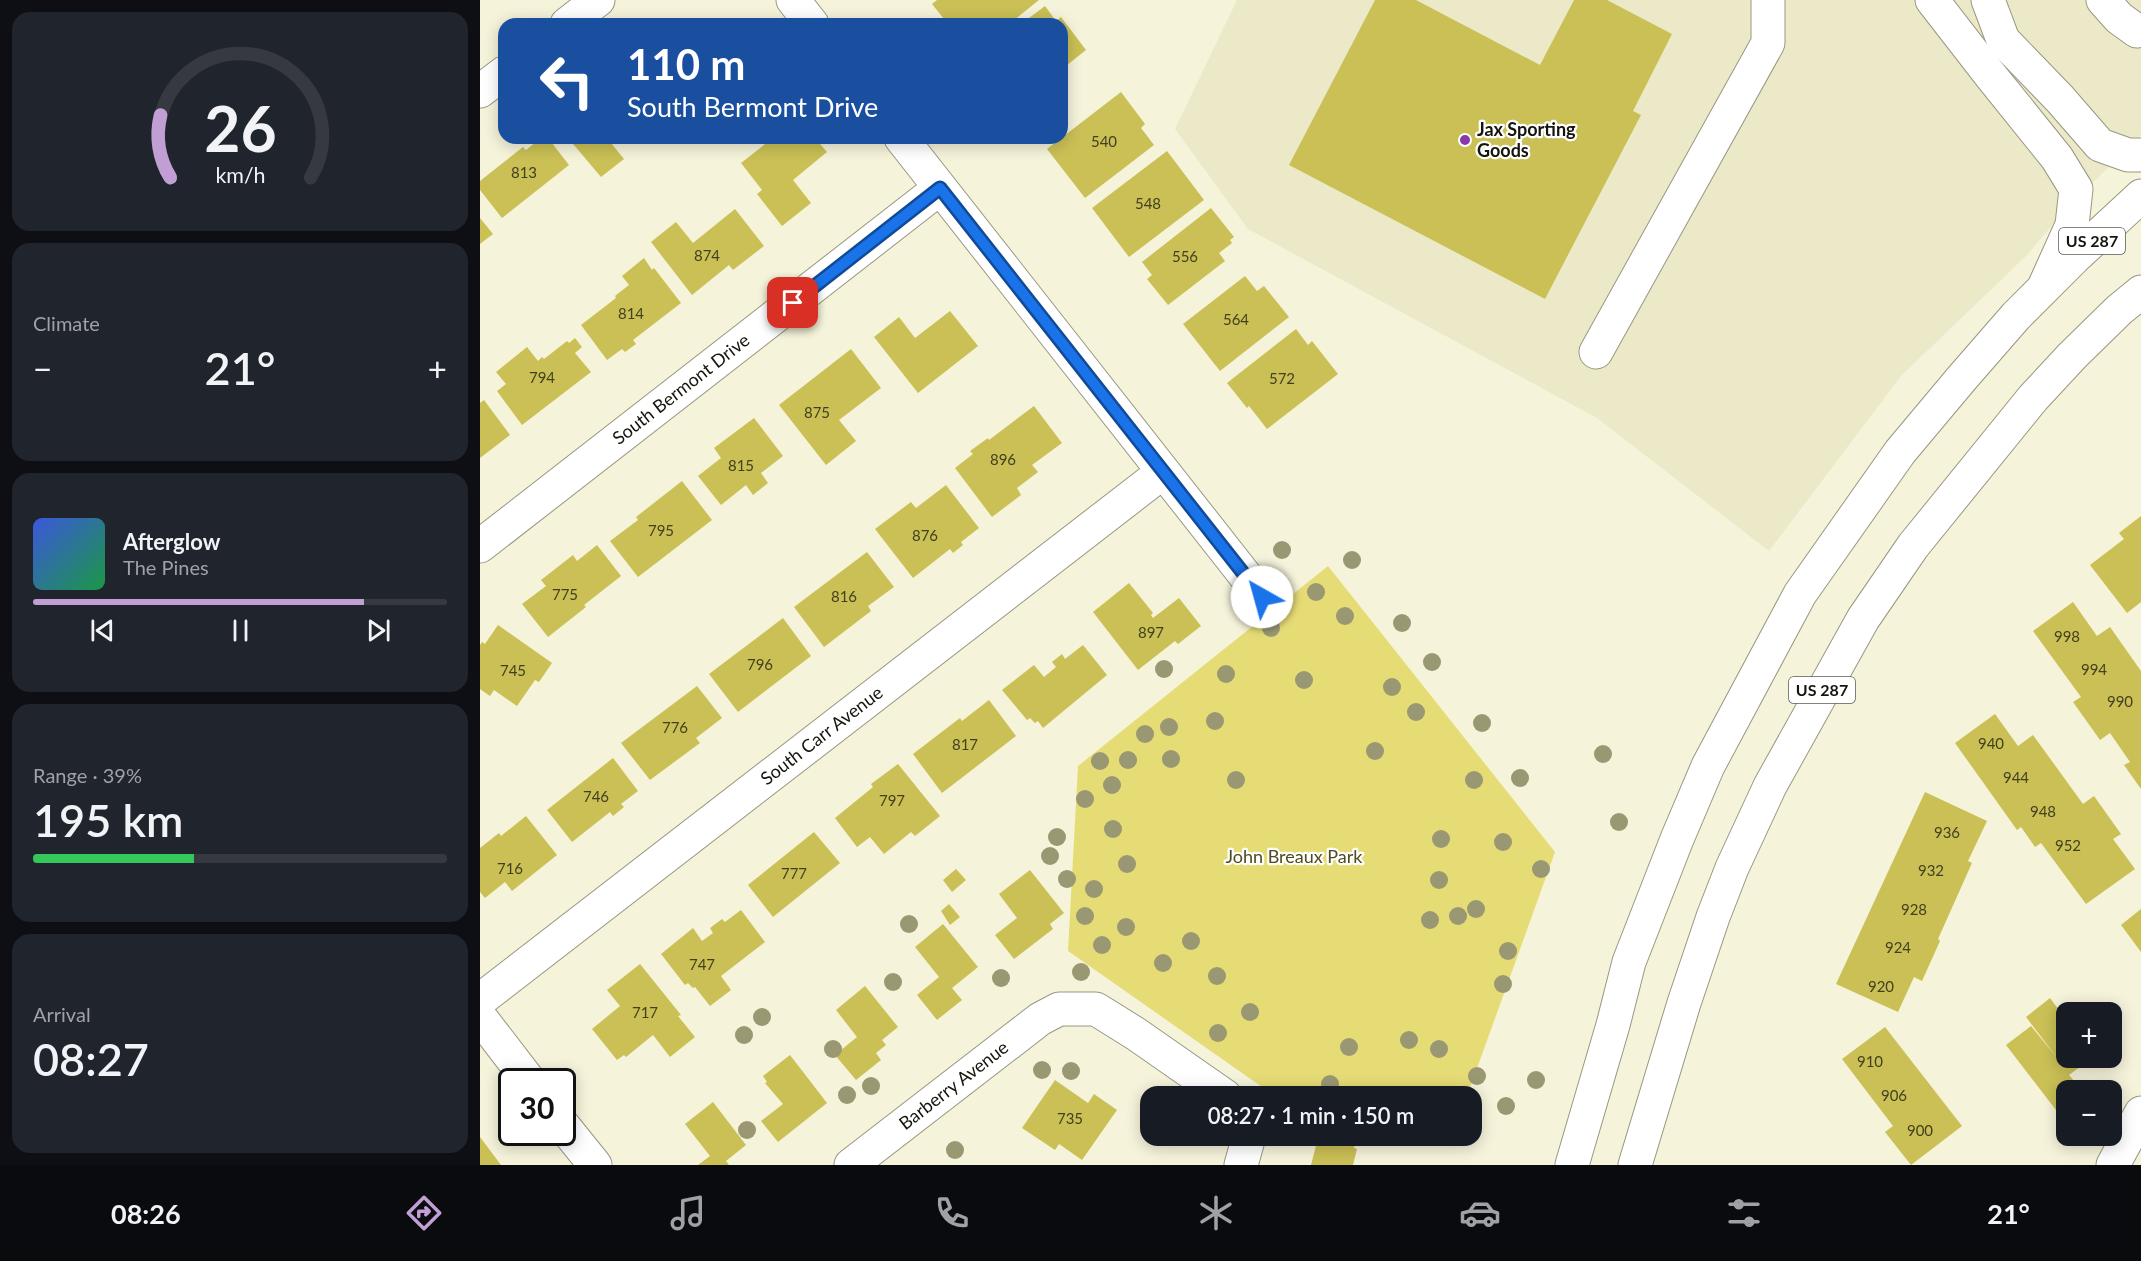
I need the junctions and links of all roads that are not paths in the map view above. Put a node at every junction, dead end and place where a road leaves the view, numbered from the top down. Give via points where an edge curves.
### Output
1 (598, 0) edge
2 (793, 0) edge
3 (1768, 0) edge
4 (1932, 0) edge
5 (1988, 0) edge
6 (2103, 0) edge
7 (1951, 14) edge
8 (575, 18) edge
9 (807, 18) edge
10 (2141, 30) edge
11 (498, 78) edge
12 (480, 91) edge
13 (906, 144) edge
14 (2141, 155) edge
15 (940, 188) junction
16 (2141, 196) edge
17 (2045, 287) junction
18 (2141, 292) edge
19 (1596, 352) dead end
20 (1163, 472) junction
21 (480, 546) edge
22 (1262, 597) dead end
23 (480, 1000) edge
24 (480, 1017) edge
25 (519, 1068) edge
26 (1211, 1086) edge
27 (2141, 1113) edge
28 (576, 1141) edge
29 (1246, 1146) edge
30 (595, 1165) edge
31 (851, 1165) edge
32 (1241, 1165) edge
33 (1572, 1165) edge
34 (1635, 1165) edge
35 (2113, 1165) edge

1 - 8 street
2 - 9 street
3 - 19 street via 1768,43
4 - 7 street
5 - 14 street via 2004,40 2100,145 2128,155
6 - 10 street via 2119,18
7 - 17 street via 2076,189 2072,225
11 - 12 street
13 - 15 street
15 - 20 street
15 - 21 street, South Bermont Drive
16 - 17 street, US 287
17 - 33 street, US 287 via 1900,452 1800,594 1746,693 1708,766 1629,962
18 - 34 street, US 287 via 2033,398 1913,546 1863,618 1770,786 1732,868 1684,1002
20 - 22 street
20 - 23 street, South Carr Avenue
24 - 25 street
26 - 31 street, Barberry Avenue via 1095,1009 1059,1008
27 - 35 street
28 - 30 street
29 - 32 street

